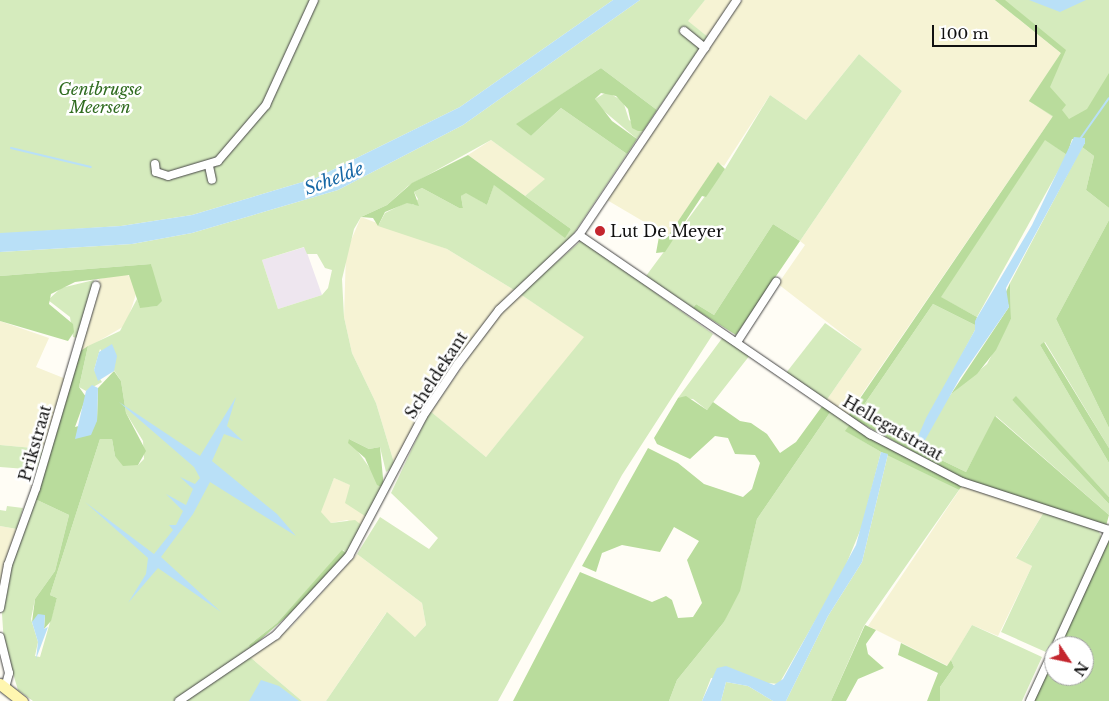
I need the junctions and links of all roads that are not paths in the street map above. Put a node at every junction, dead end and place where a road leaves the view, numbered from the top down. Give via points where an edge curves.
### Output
1 (314, 0) edge
2 (737, 0) edge
3 (684, 31) dead end
4 (706, 48) junction
5 (155, 164) dead end
6 (209, 166) junction
7 (212, 180) dead end
8 (579, 235) junction
9 (776, 282) dead end
10 (96, 286) dead end
11 (737, 342) junction
12 (1109, 530) edge
13 (0, 608) edge
14 (1060, 636) edge
15 (0, 637) edge
16 (1044, 671) edge
17 (3, 686) edge
18 (22, 701) edge
19 (179, 701) edge
20 (1030, 701) edge

1 - 6 street via 266,105
2 - 4 street, Scheldekant
3 - 4 street
4 - 8 street, Scheldekant
5 - 6 street via 156,172 168,176
6 - 7 street
8 - 11 street, Hellegatstraat
8 - 19 street, Scheldekant via 484,328 430,406 369,525 338,569 276,635
9 - 11 street
10 - 13 street, Prikstraat via 36,488 8,565
11 - 12 street, Hellegatstraat via 870,434 954,479
12 - 14 street, Hellegatstraat
15 - 17 street via 8,673
16 - 20 street, Hellegatstraat
17 - 18 main road

